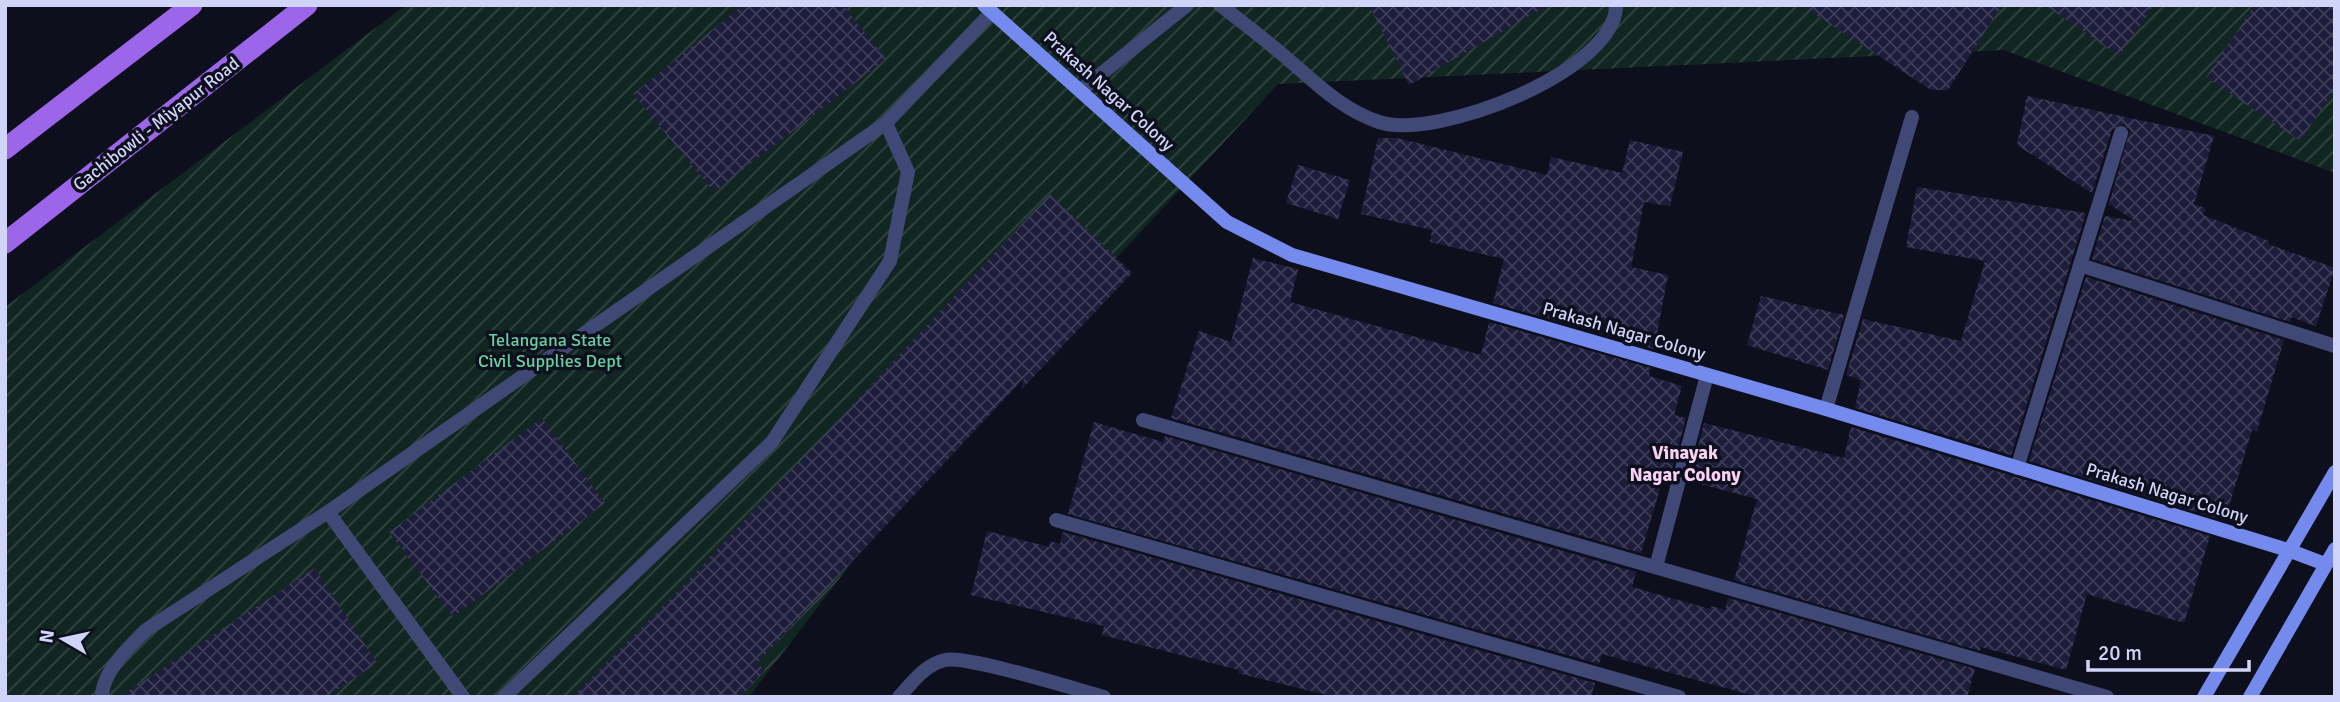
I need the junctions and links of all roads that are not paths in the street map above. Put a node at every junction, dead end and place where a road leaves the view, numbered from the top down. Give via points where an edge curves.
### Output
1 (192, 5) edge
2 (307, 5) edge
3 (1187, 5) edge
4 (1220, 5) edge
5 (1616, 5) edge
6 (987, 9) edge
7 (1081, 90) junction
8 (1912, 117) dead end
9 (886, 123) junction
10 (2121, 133) dead end
11 (5, 149) edge
12 (5, 243) edge
13 (2080, 265) junction
14 (2335, 345) edge
15 (1707, 374) junction
16 (1826, 409) junction
17 (1143, 420) dead end
18 (2017, 468) junction
19 (2335, 472) edge
20 (328, 512) junction
21 (1056, 520) dead end
22 (2335, 549) edge
23 (2288, 550) junction
24 (2325, 564) junction
25 (1656, 567) junction
26 (102, 697) edge
27 (463, 697) edge
28 (504, 697) edge
29 (899, 697) edge
30 (1104, 697) edge
31 (1679, 697) edge
32 (2107, 697) edge
33 (2204, 697) edge
34 (2250, 697) edge

1 - 11 main road
2 - 12 main road, Gachibowli - Miyapur Road
3 - 7 street
4 - 5 street via 1324,94 1381,123 1416,125 1522,95 1566,70 1599,46 1616,19
6 - 7 street, Prakash Nagar Colony
6 - 9 street
7 - 15 street, Prakash Nagar Colony via 1227,222 1292,255
8 - 16 street
9 - 20 street
9 - 28 street via 908,172 890,261 772,442
10 - 13 street
13 - 14 street
13 - 18 street
15 - 16 street, Prakash Nagar Colony
15 - 25 street
16 - 18 street, Prakash Nagar Colony
17 - 25 street
18 - 23 street, Prakash Nagar Colony
19 - 23 street
20 - 26 street via 146,629 125,651 102,687
20 - 27 street
21 - 31 street
22 - 24 street
23 - 24 street, Prakash Nagar Colony
23 - 33 street
24 - 34 street
25 - 32 street
29 - 30 street via 924,669 947,660

